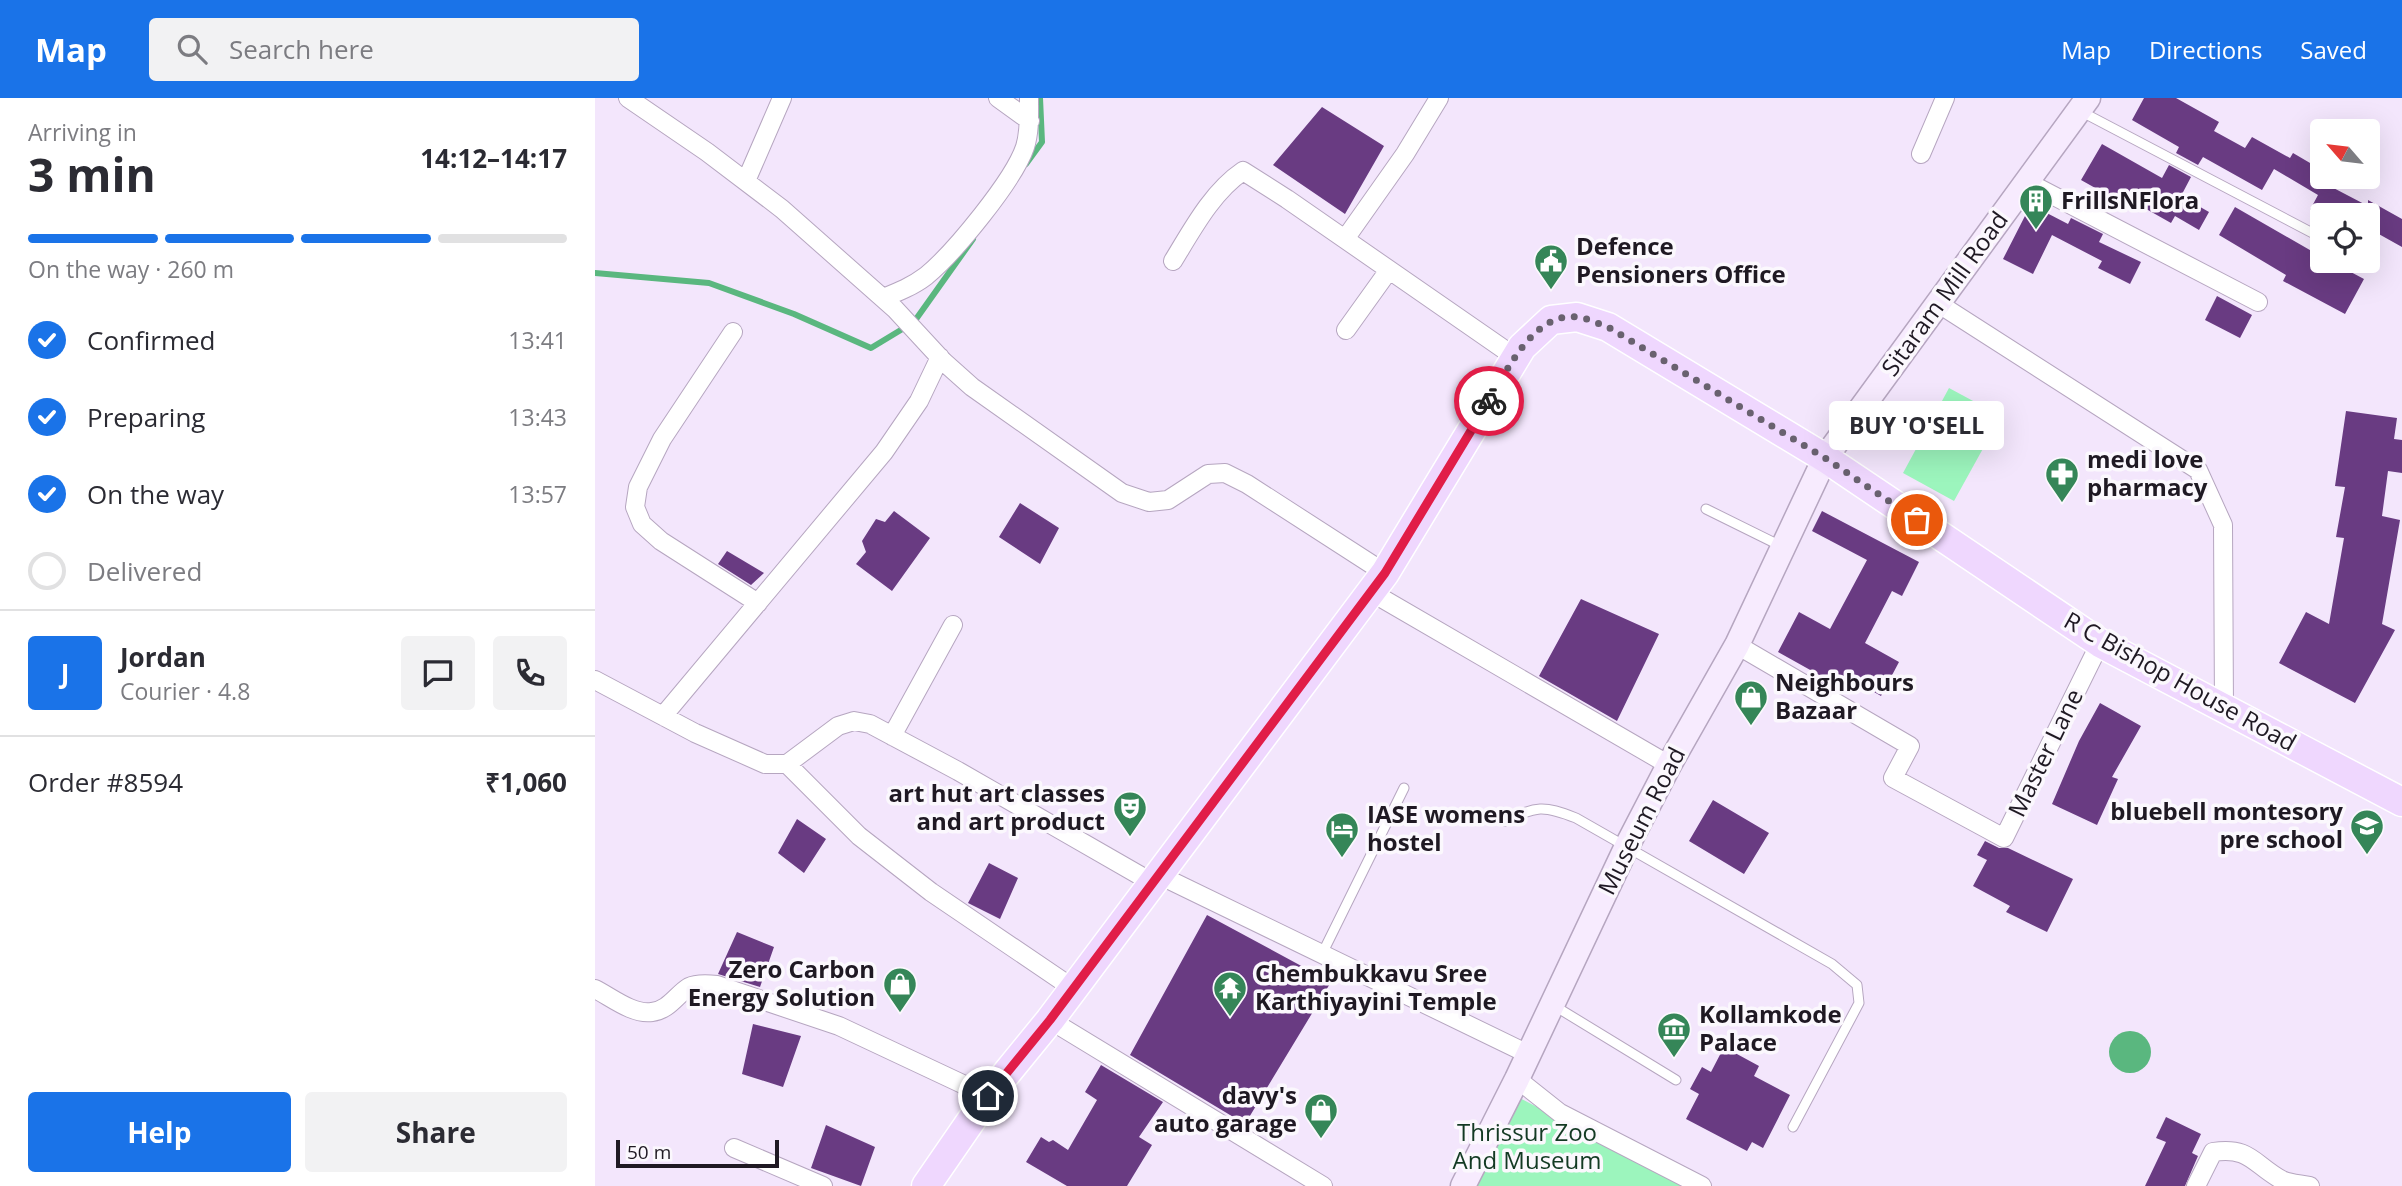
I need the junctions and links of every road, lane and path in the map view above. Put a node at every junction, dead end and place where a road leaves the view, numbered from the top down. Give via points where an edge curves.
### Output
1 (628, 98) edge
2 (782, 98) edge
3 (998, 98) edge
4 (1029, 98) edge
5 (1439, 98) edge
6 (1945, 98) edge
7 (2083, 104) edge
8 (1030, 121) junction
9 (1921, 154) dead end
10 (746, 181) junction
11 (2027, 182) junction
12 (2310, 231) edge
13 (1345, 239) junction
14 (1173, 261) dead end
15 (1389, 270) junction
16 (2258, 302) dead end
17 (889, 303) junction
18 (1939, 304) junction
19 (1346, 330) dead end
20 (733, 332) dead end
21 (940, 357) junction
22 (1515, 358) junction
23 (1825, 458) junction
24 (1706, 509) dead end
25 (1783, 547) junction
26 (1378, 582) junction
27 (758, 603) junction
28 (953, 625) dead end
29 (2100, 643) junction
30 (1737, 645) junction
31 (596, 681) edge
32 (2224, 709) junction
33 (663, 716) junction
34 (892, 736) junction
35 (787, 764) junction
36 (1669, 765) junction
37 (1404, 788) dead end
38 (2402, 802) edge
39 (1505, 821) dead end
40 (1627, 846) junction
41 (1156, 879) junction
42 (1322, 954) junction
43 (595, 989) edge
44 (1074, 989) junction
45 (1553, 1005) junction
46 (1050, 1020) junction
47 (1528, 1055) junction
48 (1517, 1079) junction
49 (1677, 1080) dead end
50 (988, 1096) junction
51 (1793, 1127) dead end
52 (734, 1148) dead end
53 (2283, 1183) edge
54 (824, 1186) edge
55 (926, 1186) edge
56 (1323, 1186) edge
57 (1463, 1186) edge
58 (1702, 1186) edge
59 (2196, 1186) edge
60 (2310, 1186) edge

1 - 10 street
2 - 10 street
3 - 8 street
4 - 8 street
5 - 13 street
6 - 9 street
7 - 11 main road, Sitaram Mill Road
7 - 12 lane
8 - 17 street via 1015,168 953,249
10 - 17 street
11 - 16 street
11 - 18 main road, Sitaram Mill Road
13 - 14 street via 1243,172 1197,222
13 - 15 street
15 - 19 street
15 - 22 street
17 - 21 street
18 - 23 main road, Sitaram Mill Road
18 - 32 street via 2198,470 2223,525
20 - 27 street via 662,439 638,487 635,507 642,524 661,541
21 - 26 street via 972,387 1122,493 1149,502 1168,500 1208,474 1225,473 1247,484
21 - 27 street via 919,401 884,452
22 - 23 main road via 1551,320 1577,317 1608,327
22 - 26 main road
23 - 25 main road, Museum Road
23 - 29 main road, R C Bishop House Road
24 - 25 lane
25 - 30 main road, Museum Road
26 - 36 street
26 - 41 main road
27 - 33 street
28 - 34 street
29 - 30 street, Master Lane via 2004,838 1893,778 1910,746
29 - 32 main road, R C Bishop House Road
30 - 36 main road, Museum Road
31 - 33 street
32 - 38 main road, R C Bishop House Road
33 - 35 street via 765,764
34 - 35 street via 854,721 838,726
34 - 41 street
35 - 44 street via 859,836
36 - 40 main road, Museum Road
37 - 42 lane
39 - 40 lane via 1533,808 1554,809
40 - 45 main road, Museum Road
40 - 51 lane via 1832,964 1857,985 1859,1003
41 - 42 street
41 - 44 main road
42 - 47 street
43 - 50 street via 633,1009 652,1012 672,1003 689,987 717,985 839,1026
44 - 46 main road
45 - 47 main road, Museum Road
45 - 49 lane
46 - 50 main road
46 - 56 street
47 - 48 main road, Museum Road
48 - 57 main road, Museum Road
48 - 58 street via 1560,1113
50 - 55 main road
52 - 54 street
53 - 59 street via 2246,1154 2227,1150 2213,1152
53 - 60 street

